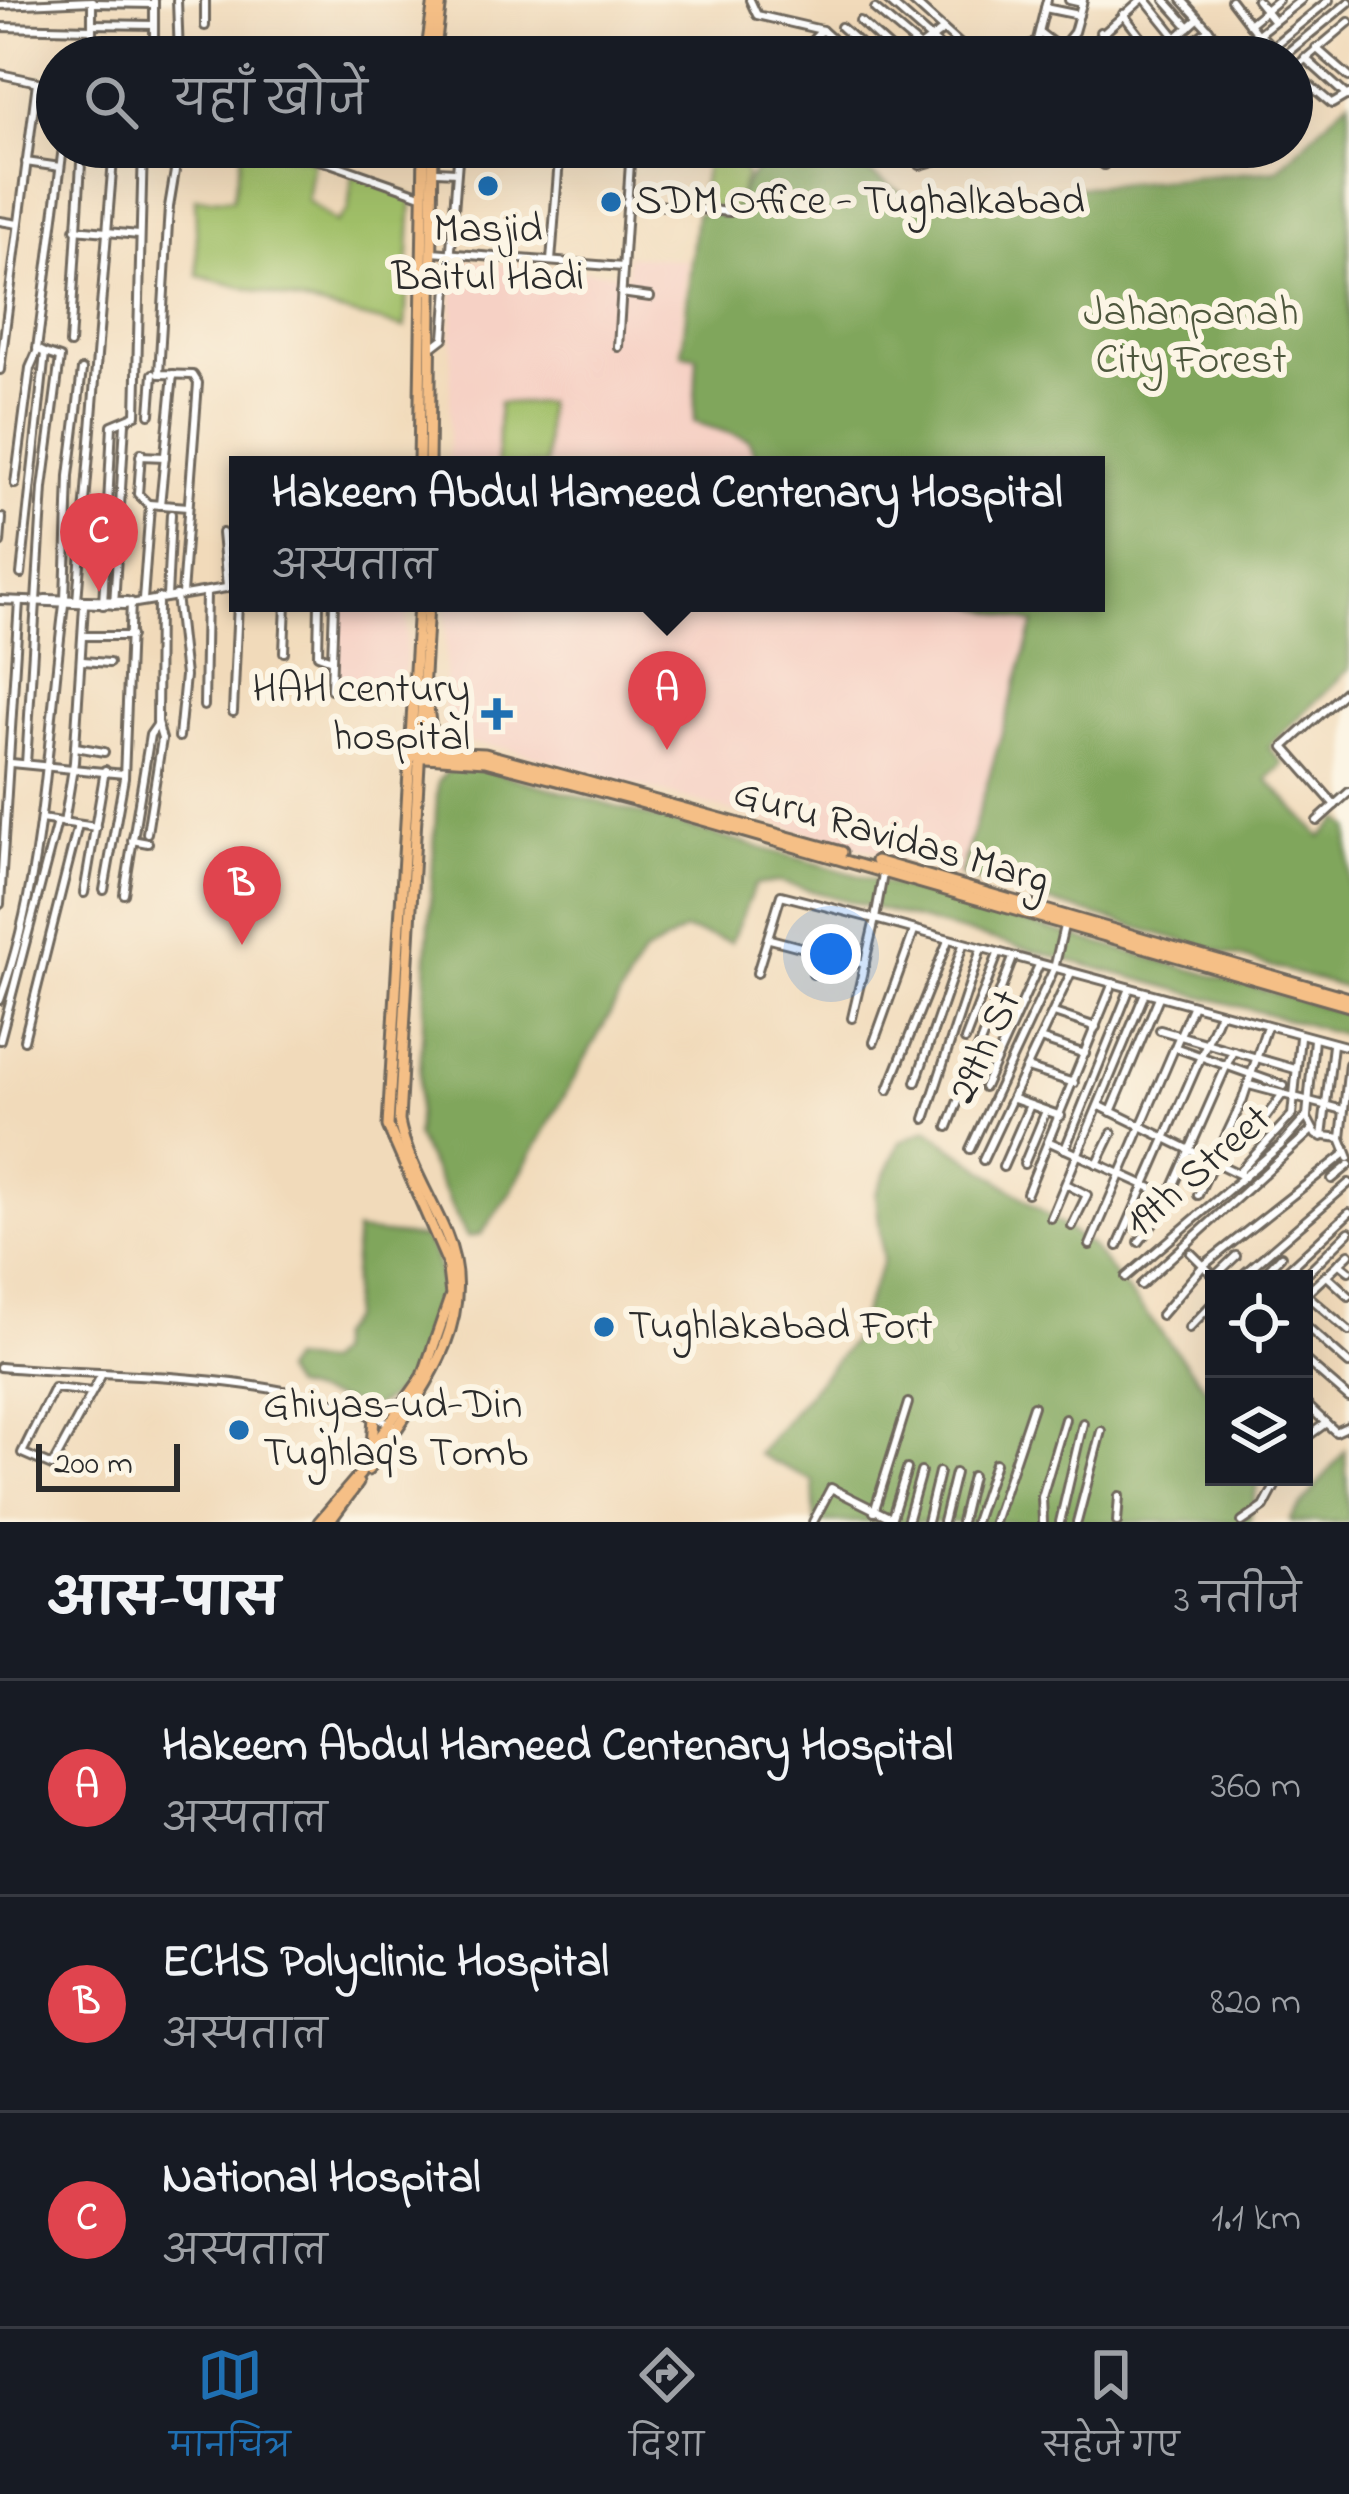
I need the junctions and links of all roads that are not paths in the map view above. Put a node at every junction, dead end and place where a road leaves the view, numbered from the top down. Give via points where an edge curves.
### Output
1 (177, 0) edge
2 (205, 0) edge
3 (438, 0) edge
4 (750, 0) edge
5 (887, 0) edge
6 (911, 0) edge
7 (1069, 0) edge
8 (1143, 0) edge
9 (1165, 0) edge
10 (1182, 0) edge
11 (1231, 0) edge
12 (1257, 0) edge
13 (1278, 0) edge
14 (1329, 0) edge
15 (92, 1) edge
16 (154, 2) edge
17 (1082, 2) edge
18 (1295, 2) edge
19 (1349, 2) edge
20 (6, 3) edge
21 (1046, 4) edge
22 (875, 9) dead end
23 (1265, 10) junction
24 (1123, 14) junction
25 (1079, 15) junction
26 (1198, 19) junction
27 (860, 21) dead end
28 (1274, 21) junction
29 (1349, 22) edge
30 (1250, 24) junction
31 (154, 26) junction
32 (205, 26) dead end
33 (0, 27) edge
34 (92, 27) junction
35 (841, 27) dead end
36 (1189, 27) junction
37 (944, 29) junction
38 (1209, 29) junction
39 (822, 30) junction
40 (1100, 32) junction
41 (1040, 33) junction
42 (1258, 33) junction
43 (92, 36) edge
44 (154, 36) edge
45 (178, 36) edge
46 (433, 36) edge
47 (816, 36) edge
48 (829, 36) edge
49 (851, 36) edge
50 (881, 36) edge
51 (909, 36) edge
52 (928, 36) edge
53 (935, 36) edge
54 (952, 36) edge
55 (1038, 36) edge
56 (1044, 36) edge
57 (1068, 36) edge
58 (1097, 36) edge
59 (1103, 36) edge
60 (1139, 36) edge
61 (1175, 36) edge
62 (1179, 36) edge
63 (1200, 36) edge
64 (1216, 36) edge
65 (1254, 36) edge
66 (1261, 36) edge
67 (1285, 36) edge
68 (1307, 36) edge
69 (1316, 48) junction
70 (1313, 51) edge
71 (1313, 65) edge
72 (0, 74) edge
73 (1349, 77) edge
74 (36, 82) edge
75 (1313, 88) edge
76 (36, 89) edge
77 (1348, 95) edge
78 (26, 162) junction
79 (36, 163) edge
80 (60, 168) edge
81 (80, 168) edge
82 (112, 168) edge
83 (142, 168) edge
84 (176, 168) edge
85 (345, 168) edge
86 (424, 168) edge
87 (433, 168) edge
88 (456, 168) edge
89 (558, 168) edge
90 (629, 168) edge
91 (437, 171) dead end
92 (456, 172) junction
93 (424, 195) junction
94 (626, 202) junction
95 (730, 212) dead end
96 (0, 221) edge
97 (18, 224) junction
98 (75, 229) junction
99 (106, 231) junction
100 (139, 235) junction
101 (431, 252) junction
102 (450, 254) junction
103 (551, 261) junction
104 (623, 267) junction
105 (0, 272) edge
106 (11, 274) junction
107 (426, 290) junction
108 (447, 290) junction
109 (621, 293) junction
110 (650, 297) dead end
111 (3, 303) edge
112 (70, 344) dead end
113 (618, 347) dead end
114 (431, 348) junction
115 (41, 353) junction
116 (1, 354) edge
117 (0, 370) edge
118 (82, 370) dead end
119 (139, 373) junction
120 (156, 374) junction
121 (172, 374) junction
122 (150, 414) dead end
123 (125, 423) junction
124 (419, 456) edge
125 (429, 456) edge
126 (165, 458) junction
127 (15, 484) dead end
128 (149, 504) junction
129 (160, 505) junction
130 (188, 507) junction
131 (171, 514) dead end
132 (2, 518) edge
133 (222, 533) dead end
134 (0, 542) edge
135 (21, 574) dead end
136 (227, 587) joint
137 (206, 592) junction
138 (171, 596) junction
139 (0, 598) edge
140 (35, 600) junction
141 (143, 600) junction
142 (19, 601) junction
143 (64, 602) junction
144 (114, 602) junction
145 (131, 602) junction
146 (81, 603) junction
147 (103, 603) junction
148 (238, 612) edge
149 (286, 612) edge
150 (320, 612) edge
151 (334, 612) edge
152 (423, 612) edge
153 (423, 612) edge
154 (82, 636) junction
155 (131, 636) junction
156 (284, 652) dead end
157 (332, 660) junction
158 (82, 661) junction
159 (109, 663) dead end
160 (1349, 688) edge
161 (331, 689) dead end
162 (426, 695) junction
163 (204, 706) dead end
164 (232, 712) dead end
165 (157, 725) junction
166 (179, 737) dead end
167 (76, 747) junction
168 (448, 751) junction
169 (104, 752) dead end
170 (416, 754) junction
171 (26, 764) junction
172 (48, 764) junction
173 (11, 766) junction
174 (74, 766) junction
175 (0, 768) edge
176 (105, 770) junction
177 (124, 774) junction
178 (1349, 791) edge
179 (1335, 805) junction
180 (4, 817) edge
181 (41, 819) junction
182 (1317, 821) dead end
183 (60, 822) junction
184 (78, 825) junction
185 (96, 827) junction
186 (147, 833) dead end
187 (132, 840) junction
188 (148, 843) dead end
189 (4, 844) edge
190 (883, 870) junction
191 (104, 890) dead end
192 (84, 893) dead end
193 (124, 894) dead end
194 (0, 904) edge
195 (875, 919) junction
196 (1065, 922) junction
197 (914, 931) junction
198 (770, 938) junction
199 (947, 941) junction
200 (963, 945) junction
201 (981, 950) junction
202 (998, 953) junction
203 (820, 955) junction
204 (1013, 958) junction
205 (866, 964) junction
206 (1039, 965) junction
207 (1054, 969) junction
208 (757, 973) dead end
209 (813, 974) dead end
210 (1071, 974) junction
211 (1113, 983) junction
212 (1130, 988) junction
213 (1145, 993) junction
214 (1159, 997) junction
215 (0, 1000) edge
216 (1349, 1002) edge
217 (1192, 1007) junction
218 (1053, 1012) junction
219 (1219, 1015) junction
220 (852, 1018) dead end
221 (1096, 1027) junction
222 (1265, 1028) junction
223 (1160, 1030) dead end
224 (1182, 1036) junction
225 (1300, 1037) junction
226 (1040, 1039) junction
227 (1314, 1039) junction
228 (0, 1040) edge
229 (24, 1040) dead end
230 (965, 1040) dead end
231 (874, 1042) dead end
232 (1334, 1043) junction
233 (1209, 1044) junction
234 (1349, 1047) edge
235 (1177, 1048) junction
236 (1233, 1051) junction
237 (1085, 1054) junction
238 (1203, 1058) junction
239 (1257, 1058) junction
240 (1349, 1064) edge
241 (1226, 1066) junction
242 (1028, 1068) junction
243 (1296, 1070) junction
244 (1252, 1075) junction
245 (916, 1082) dead end
246 (1075, 1083) junction
247 (1249, 1085) junction
248 (984, 1087) dead end
249 (888, 1090) dead end
250 (1283, 1090) junction
251 (1294, 1098) junction
252 (1014, 1100) junction
253 (1309, 1101) junction
254 (1030, 1105) junction
255 (1100, 1106) junction
256 (1326, 1107) junction
257 (1046, 1111) junction
258 (1343, 1111) junction
259 (1112, 1112) junction
260 (1061, 1116) junction
261 (1307, 1116) junction
262 (925, 1119) dead end
263 (1259, 1126) dead end
264 (947, 1127) dead end
265 (1142, 1127) junction
266 (1312, 1130) junction
267 (1112, 1133) dead end
268 (1322, 1137) junction
269 (1341, 1138) junction
270 (1166, 1140) junction
271 (1051, 1143) junction
272 (970, 1149) dead end
273 (1065, 1149) junction
274 (1190, 1149) junction
275 (1078, 1155) junction
276 (1348, 1159) edge
277 (983, 1160) dead end
278 (1215, 1161) junction
279 (1024, 1164) dead end
280 (1097, 1164) junction
281 (1004, 1167) dead end
282 (1121, 1174) junction
283 (1242, 1175) junction
284 (1332, 1178) dead end
285 (1349, 1183) edge
286 (1066, 1184) junction
287 (1145, 1185) junction
288 (1028, 1193) dead end
289 (1198, 1195) dead end
290 (1169, 1196) junction
291 (1349, 1213) edge
292 (1051, 1218) dead end
293 (1072, 1226) dead end
294 (438, 1228) junction
295 (1349, 1232) edge
296 (1139, 1242) dead end
297 (1090, 1245) dead end
298 (1118, 1246) dead end
299 (1191, 1253) dead end
300 (1236, 1256) dead end
301 (1281, 1256) dead end
302 (1346, 1258) edge
303 (1204, 1265) junction
304 (1209, 1270) edge
305 (1223, 1270) edge
306 (1248, 1270) edge
307 (1268, 1270) edge
308 (1288, 1270) edge
309 (1310, 1270) edge
310 (1349, 1271) edge
311 (1326, 1275) junction
312 (1126, 1277) dead end
313 (1142, 1285) dead end
314 (1313, 1287) edge
315 (1349, 1296) edge
316 (1313, 1302) edge
317 (1205, 1311) edge
318 (1161, 1315) dead end
319 (1189, 1328) dead end
320 (1349, 1331) edge
321 (1313, 1332) edge
322 (1349, 1364) edge
323 (0, 1367) edge
324 (1313, 1367) edge
325 (102, 1375) junction
326 (92, 1392) junction
327 (1349, 1398) edge
328 (406, 1403) junction
329 (908, 1403) dead end
330 (1033, 1406) dead end
331 (1313, 1411) edge
332 (372, 1415) junction
333 (1065, 1419) dead end
334 (1083, 1423) dead end
335 (1326, 1423) junction
336 (394, 1425) junction
337 (1349, 1426) edge
338 (1101, 1431) dead end
339 (1313, 1432) edge
340 (372, 1448) junction
341 (995, 1463) dead end
342 (907, 1469) dead end
343 (921, 1472) dead end
344 (939, 1472) dead end
345 (955, 1473) dead end
346 (972, 1476) dead end
347 (1275, 1486) edge
348 (1119, 1496) dead end
349 (877, 1516) edge
350 (1254, 1519) edge
351 (891, 1520) edge
352 (319, 1522) edge
353 (329, 1522) edge
354 (814, 1522) edge
355 (907, 1522) edge
356 (927, 1522) edge
357 (943, 1522) edge
358 (961, 1522) edge
359 (975, 1522) edge
360 (994, 1522) edge
361 (1043, 1522) edge
362 (1060, 1522) edge
363 (1078, 1522) edge
364 (1117, 1522) edge
365 (1242, 1522) edge

1 - 45 street
2 - 32 street
3 - 46 main road
4 - 39 street via 757,15
5 - 52 street
6 - 37 street
7 - 17 street
8 - 24 street
8 - 61 street
9 - 36 street
10 - 26 street
11 - 30 street
12 - 23 street
13 - 23 street
14 - 67 street
15 - 16 street
15 - 20 street
15 - 34 street
16 - 31 street
17 - 25 street
18 - 28 street
19 - 68 street
21 - 25 street
21 - 41 street
22 - 51 street
23 - 28 street
23 - 30 street
24 - 40 street
24 - 60 street
25 - 57 street
26 - 36 street
26 - 38 street
27 - 50 street
28 - 42 street
29 - 69 street
30 - 42 street
31 - 34 street
31 - 44 street
33 - 34 street
34 - 43 street
35 - 49 street
36 - 62 street
37 - 53 street
37 - 54 street
38 - 63 street
38 - 64 street
39 - 47 street
39 - 48 street
40 - 58 street
40 - 59 street
41 - 55 street
41 - 56 street
42 - 65 street
42 - 66 street
69 - 70 street
69 - 73 street
71 - 77 street
72 - 74 street
75 - 77 street via 1332,104
76 - 78 street
78 - 79 street
78 - 97 street
80 - 115 street
81 - 98 street
82 - 99 street
83 - 100 street
84 - 120 street
85 - 93 street
86 - 93 main road
87 - 101 main road
88 - 92 street
89 - 103 street
90 - 94 street
91 - 92 street
92 - 102 street
93 - 107 main road
94 - 95 street
94 - 104 street
96 - 97 street
97 - 106 street
98 - 99 street
98 - 112 street
99 - 100 street
99 - 146 street
100 - 119 street
101 - 102 street
101 - 107 main road
102 - 103 street
102 - 108 street
103 - 104 street
104 - 109 street
105 - 106 street
106 - 111 street
107 - 108 street
107 - 114 main road
107 - 124 main road
108 - 114 street via 444,338
109 - 110 street
109 - 113 street
111 - 116 street
114 - 125 main road
115 - 127 street via 30,368
115 - 135 street
115 - 140 street via 60,358
116 - 117 street
118 - 143 street
119 - 120 street
119 - 123 street via 136,416
120 - 121 street
120 - 122 street
121 - 126 street
121 - 130 street via 195,375 198,383
123 - 144 street
123 - 147 street via 112,425
126 - 128 street via 141,454 138,494
126 - 129 street
128 - 129 street
128 - 141 street
129 - 130 street
130 - 138 street
131 - 138 street
132 - 134 street
133 - 136 street
136 - 137 street
137 - 138 street
137 - 163 street
138 - 141 street
138 - 165 street
138 - 166 street via 185,676
139 - 140 street
139 - 142 street
140 - 142 street
140 - 143 street
140 - 171 street
141 - 145 street
142 - 173 street
143 - 146 street
143 - 172 street
144 - 145 street
144 - 147 street
145 - 155 street
146 - 147 street
146 - 154 street
148 - 164 street
149 - 156 street
150 - 157 street via 318,655
151 - 157 street
152 - 162 main road
153 - 170 main road
154 - 155 street
154 - 158 street
155 - 177 street
157 - 161 street
158 - 159 street
158 - 167 street
160 - 179 street via 1285,747
162 - 168 main road via 433,739
162 - 170 main road
165 - 186 street via 162,739
165 - 187 street
167 - 169 street
167 - 174 street
168 - 170 main road, Guru Ravidas Marg
168 - 216 main road, Guru Ravidas Marg via 645,795
170 - 190 main road, Guru Ravidas Marg via 485,761
170 - 294 main road via 388,1126
171 - 172 street
171 - 173 street
172 - 174 street
172 - 181 street
173 - 175 street
173 - 180 street
174 - 176 street
174 - 183 street
176 - 177 street
176 - 185 street
177 - 191 street
178 - 179 street
179 - 182 street
180 - 189 street
181 - 183 street
181 - 215 street
183 - 184 street
183 - 228 street
184 - 185 street
184 - 229 street
185 - 192 street
187 - 188 street
187 - 193 street
189 - 194 street
190 - 195 street
190 - 196 main road, Guru Ravidas Marg
195 - 197 street
195 - 198 street via 781,895
195 - 205 street
196 - 207 street, 29th St
196 - 216 main road, Guru Ravidas Marg
197 - 199 street
197 - 231 street
198 - 203 street
198 - 208 street
199 - 200 street
199 - 249 street
200 - 201 street
200 - 245 street
201 - 202 street
201 - 262 street
202 - 204 street
202 - 230 street
203 - 205 street
203 - 209 street
204 - 206 street
204 - 264 street
205 - 220 street
206 - 207 street
206 - 248 street
207 - 210 street
207 - 272 street, 29th St
210 - 211 street
210 - 218 street
211 - 212 street
211 - 221 street
212 - 213 street
212 - 273 street
213 - 214 street
213 - 255 street
214 - 217 street
214 - 259 street
217 - 219 street
217 - 224 street
218 - 221 street
218 - 226 street
219 - 222 street
219 - 233 street
221 - 237 street
222 - 225 street
222 - 239 street
223 - 224 street
224 - 233 street
224 - 235 street
225 - 227 street
225 - 243 street
226 - 237 street
226 - 242 street
227 - 232 street
227 - 253 street, 19th Street
232 - 234 street
232 - 256 street
233 - 236 street
233 - 238 street
235 - 238 street
235 - 265 street
236 - 239 street
236 - 241 street
237 - 246 street
238 - 241 street
238 - 270 street
239 - 243 street
239 - 244 street
240 - 258 street
241 - 244 street
241 - 274 street
242 - 246 street
242 - 252 street
243 - 251 street
244 - 247 street
244 - 250 street
246 - 260 street
247 - 250 street
247 - 278 street
250 - 251 street
250 - 263 street
251 - 253 street
251 - 283 street via 1290,1119
252 - 254 street
252 - 277 street
253 - 256 street
253 - 261 street, 19th Street
254 - 257 street
254 - 281 street
255 - 259 street
255 - 275 street
256 - 258 street
256 - 268 street
257 - 260 street
257 - 279 street
258 - 269 street
259 - 265 street
260 - 271 street
261 - 266 street
261 - 283 street, 19th Street
265 - 270 street
265 - 282 street
266 - 268 street
266 - 313 street
267 - 280 street
268 - 269 street
269 - 276 street
270 - 274 street
270 - 287 street
271 - 273 street
271 - 288 street
273 - 275 street
274 - 278 street
274 - 290 street
275 - 280 street
275 - 286 street
276 - 284 street
276 - 303 street
278 - 283 street
278 - 289 street
280 - 282 street
282 - 287 street
282 - 297 street
283 - 312 street, 19th Street
285 - 306 street
286 - 292 street
286 - 293 street via 1087,1195
287 - 290 street
287 - 298 street
290 - 296 street
291 - 308 street
294 - 328 main road via 451,1295 432,1357
294 - 336 main road via 460,1275 455,1314 427,1387
295 - 309 street
299 - 303 street
300 - 305 street
301 - 307 street
302 - 310 street
302 - 311 street
303 - 304 street
303 - 318 street
311 - 314 street
311 - 315 street
316 - 320 street
317 - 319 street
321 - 322 street
323 - 325 street
324 - 327 street
325 - 326 street
325 - 332 street via 265,1387
326 - 326 street via 51,1467 22,1453 54,1388
328 - 332 main road
328 - 336 main road
329 - 349 street
330 - 360 street
331 - 335 street
332 - 336 street
332 - 340 main road
333 - 361 street via 1042,1497
334 - 362 street
335 - 337 street via 1336,1432
335 - 339 street
336 - 340 main road
336 - 353 main road
338 - 363 street
340 - 352 main road
341 - 359 street
342 - 351 street
343 - 355 street
344 - 356 street
345 - 357 street
346 - 358 street
347 - 350 street
348 - 364 street
349 - 351 street
349 - 354 street via 832,1488
350 - 365 street

